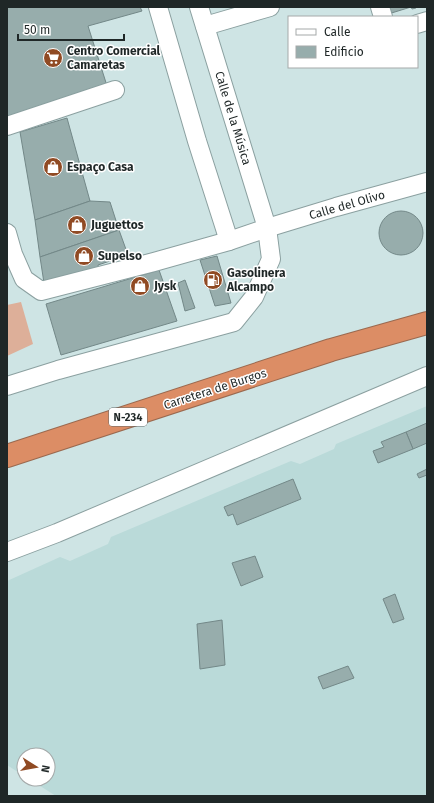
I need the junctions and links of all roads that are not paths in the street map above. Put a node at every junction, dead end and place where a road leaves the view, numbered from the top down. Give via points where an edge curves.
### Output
1 (158, 7) edge
2 (199, 7) edge
3 (270, 7) edge
4 (205, 26) junction
5 (115, 90) dead end
6 (7, 126) edge
7 (427, 182) edge
8 (267, 228) junction
9 (7, 233) edge
10 (229, 241) junction
11 (427, 315) edge
12 (427, 323) edge
13 (331, 350) junction
14 (427, 376) edge
15 (7, 386) edge
16 (7, 456) edge
17 (7, 552) edge

1 - 10 street
2 - 4 street, Calle de la Música
3 - 4 street
4 - 8 street, Calle de la Música
5 - 6 street
7 - 8 street, Calle del Olivo
8 - 10 street, Calle del Olivo
8 - 15 street, Calle de la Música via 271,259 254,297 234,322
9 - 10 street, Calle del Olivo via 24,280 41,291
11 - 13 highway, Carretera de Burgos / N-234
12 - 13 highway, Carretera de Burgos / N-234
13 - 16 highway, Carretera de Burgos / N-234
14 - 17 street

